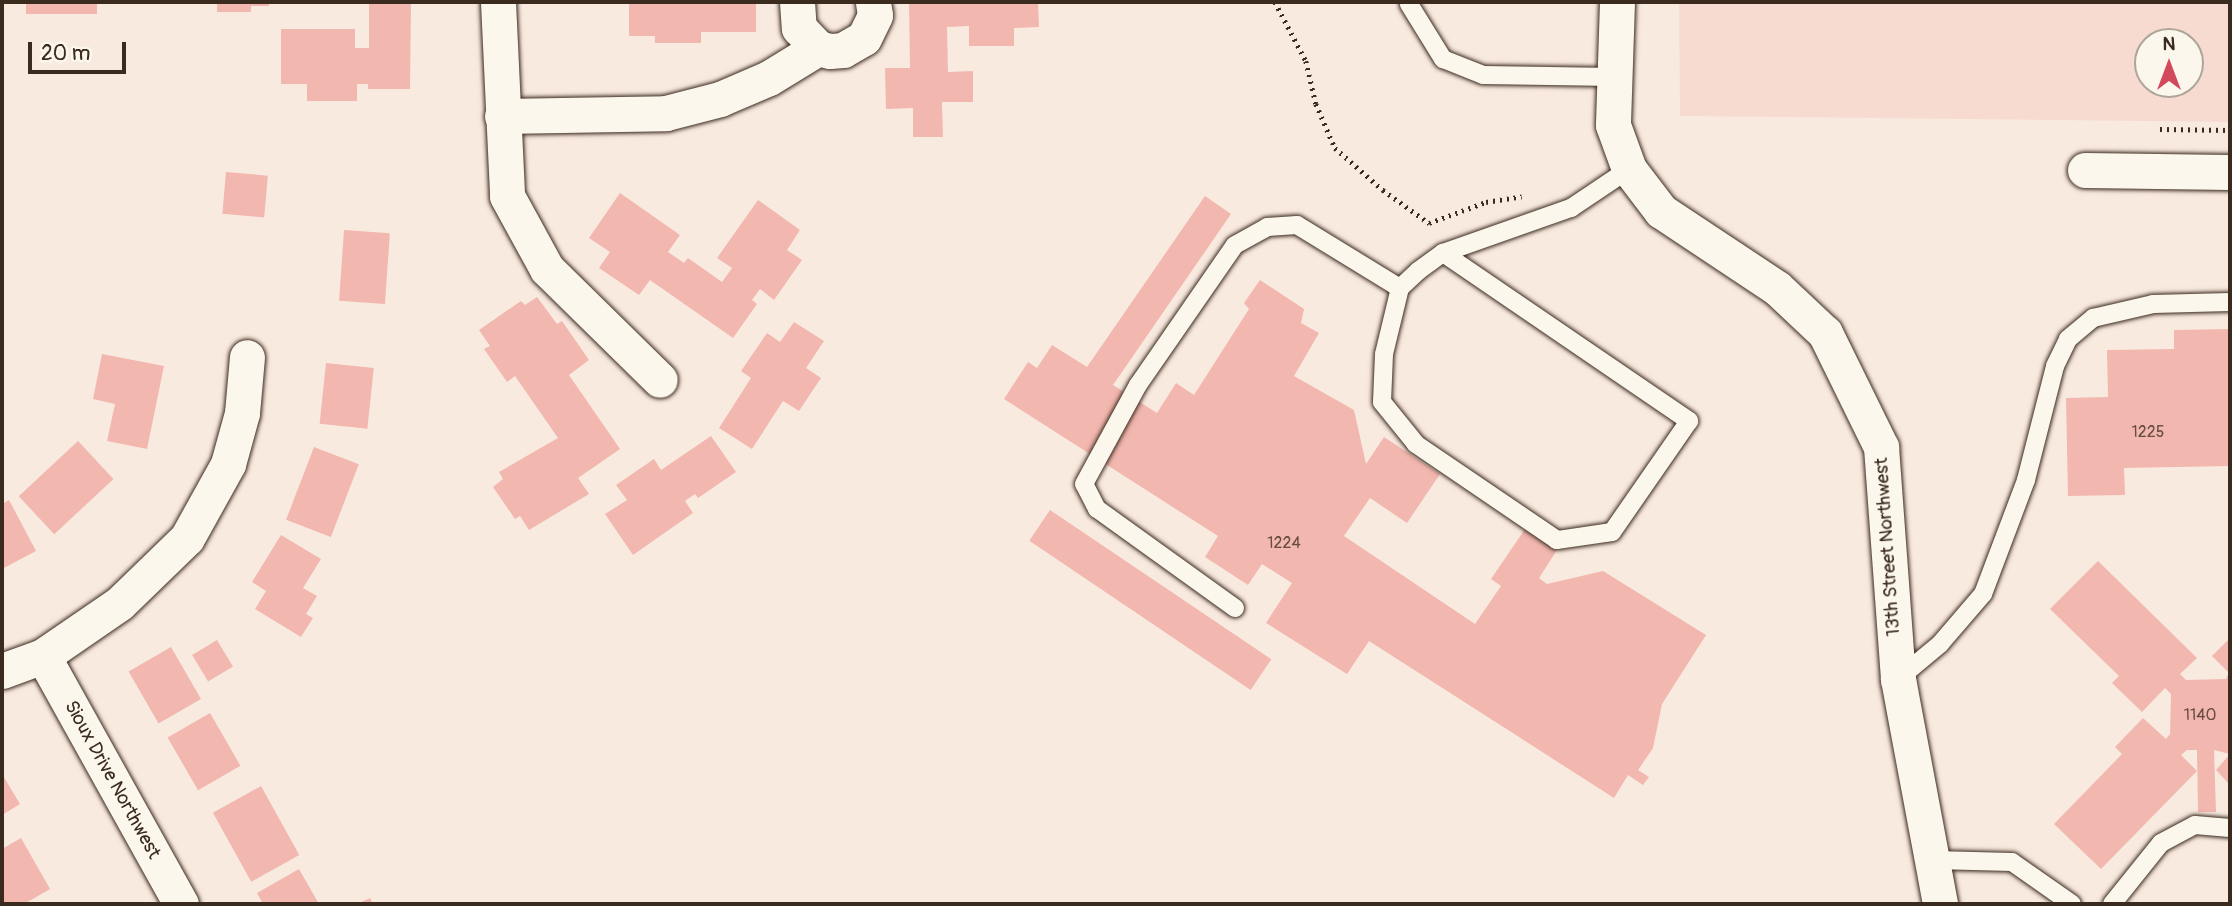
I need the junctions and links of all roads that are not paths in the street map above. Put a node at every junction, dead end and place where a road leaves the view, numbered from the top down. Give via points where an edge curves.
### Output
1 (498, 2) edge
2 (797, 2) edge
3 (873, 2) edge
4 (1617, 2) edge
5 (1409, 4) dead end
6 (818, 48) junction
7 (1614, 77) junction
8 (502, 116) junction
9 (1629, 169) junction
10 (2085, 170) dead end
11 (2230, 172) edge
12 (1443, 253) junction
13 (1401, 288) junction
14 (2230, 302) edge
15 (247, 357) dead end
16 (660, 380) dead end
17 (1235, 608) dead end
18 (43, 656) junction
19 (2, 671) edge
20 (1898, 679) junction
21 (2230, 828) edge
22 (1934, 860) junction
23 (181, 904) edge
24 (1940, 904) edge
25 (2072, 904) edge
26 (2112, 904) edge

1 - 8 street
2 - 6 street via 799,29
3 - 6 street via 874,15 864,38 843,50
4 - 7 street, 13th Street Northwest
5 - 7 lane via 1443,59 1483,75
6 - 8 street via 745,89 666,113
7 - 9 street, 13th Street Northwest via 1613,125
8 - 16 street via 508,196 547,269
9 - 12 lane via 1571,208
9 - 20 street, 13th Street Northwest via 1661,211 1776,288 1825,333 1852,382 1881,447
10 - 11 street
12 - 13 lane
12 - 13 lane via 1689,421 1612,533 1557,540 1416,444 1382,402 1384,354
13 - 17 lane via 1297,225 1267,227 1235,245 1138,385 1084,484 1097,509
14 - 20 lane via 2153,304 2094,318 2068,339 2055,366 2026,480 1983,594 1940,644
15 - 18 street via 242,413 228,464 187,538 120,603
18 - 19 street
18 - 23 street, Sioux Drive Northwest
20 - 22 street, 13th Street Northwest
21 - 26 lane via 2195,825 2161,843
22 - 24 street, 13th Street Northwest
22 - 25 lane via 2012,862

